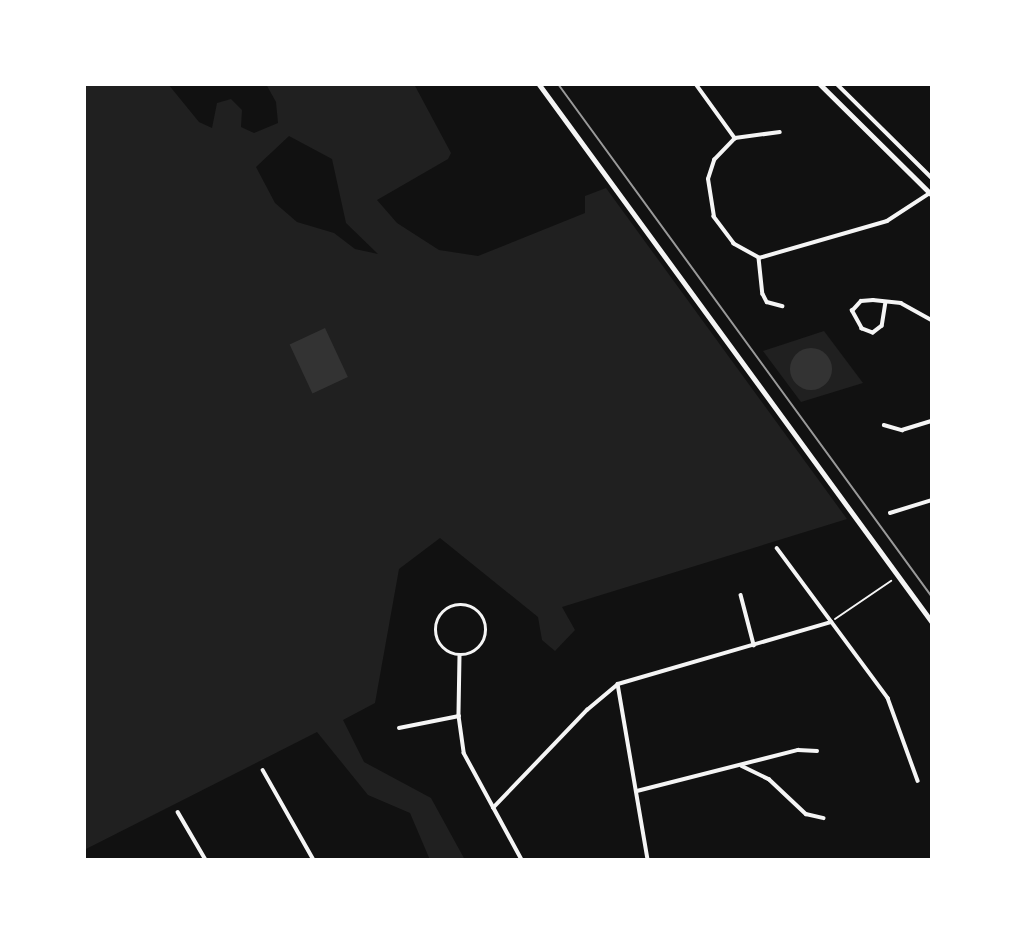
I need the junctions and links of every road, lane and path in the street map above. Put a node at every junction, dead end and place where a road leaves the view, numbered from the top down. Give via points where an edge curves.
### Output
1 (539, 84) edge
2 (696, 84) edge
3 (820, 84) edge
4 (837, 84) edge
5 (780, 132) dead end
6 (885, 134) junction
7 (735, 138) junction
8 (878, 143) junction
9 (932, 178) edge
10 (931, 194) edge
11 (759, 258) junction
12 (886, 302) junction
13 (782, 306) dead end
14 (931, 317) edge
15 (932, 421) edge
16 (884, 425) dead end
17 (932, 500) edge
18 (890, 513) dead end
19 (778, 548) dead end
20 (891, 581) dead end
21 (741, 595) dead end
22 (831, 622) junction
23 (932, 622) edge
24 (754, 645) junction
25 (460, 656) junction
26 (618, 684) junction
27 (459, 716) junction
28 (399, 728) dead end
29 (817, 751) dead end
30 (740, 765) junction
31 (263, 770) dead end
32 (918, 781) dead end
33 (637, 791) junction
34 (493, 808) junction
35 (178, 812) dead end
36 (824, 818) dead end
37 (206, 860) edge
38 (314, 860) edge
39 (522, 860) edge
40 (648, 860) edge

1 - 23 street
2 - 7 street
3 - 8 street
4 - 6 street
5 - 7 street
6 - 8 street
6 - 9 street
7 - 11 street via 710,169 708,202 734,244
8 - 10 street
10 - 11 street via 887,221
11 - 13 street via 763,294 767,302
12 - 12 street via 861,301 852,311 862,329 873,332 882,326
12 - 14 street via 917,308
15 - 16 street via 902,430
17 - 18 street
19 - 22 street
20 - 22 path
21 - 24 street
22 - 24 street
22 - 32 street via 894,709
24 - 26 street
25 - 25 street via 444,650 435,625 444,610 461,604 481,615 486,631 481,646
25 - 27 street
26 - 33 street
26 - 34 street
27 - 28 street
27 - 34 street via 464,753
29 - 30 street via 799,750
30 - 33 street
30 - 36 street via 769,779 806,814
31 - 38 street
33 - 40 street
34 - 39 street
35 - 37 street

